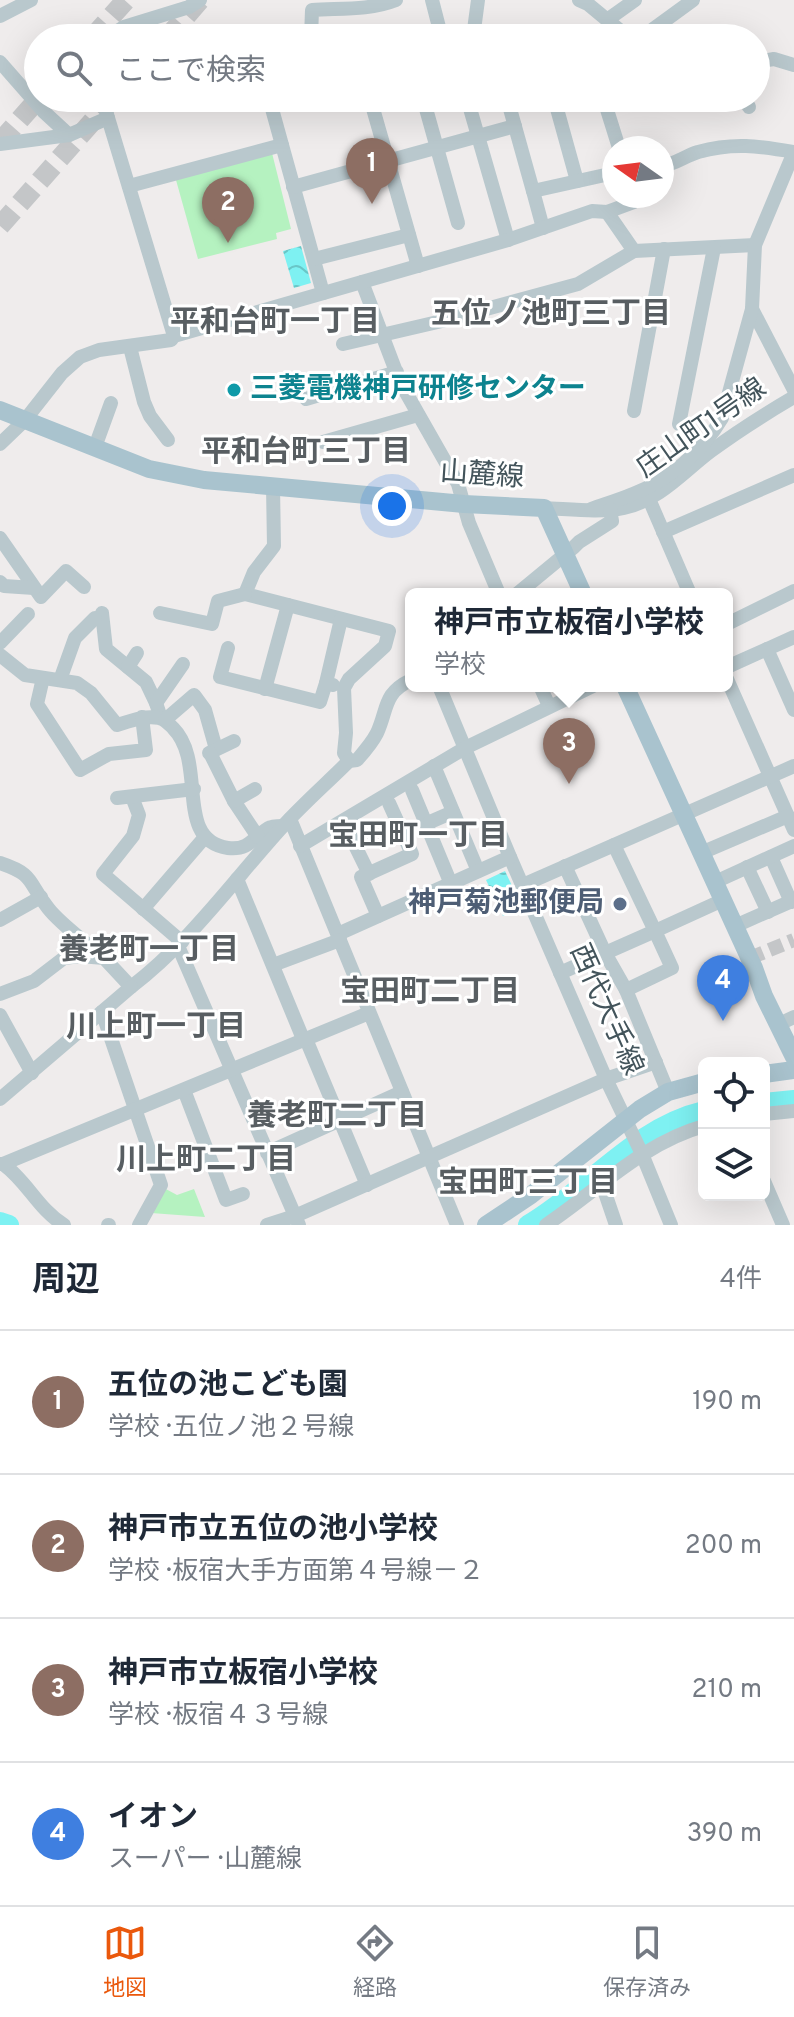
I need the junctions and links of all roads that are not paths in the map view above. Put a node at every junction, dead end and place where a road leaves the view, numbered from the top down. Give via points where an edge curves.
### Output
1 (31, 0) edge
2 (200, 0) edge
3 (396, 0) edge
4 (432, 0) edge
5 (478, 0) edge
6 (579, 0) edge
7 (635, 0) edge
8 (693, 0) edge
9 (370, 3) edge
10 (327, 5) edge
11 (0, 16) edge
12 (607, 20) junction
13 (134, 24) edge
14 (312, 24) edge
15 (438, 24) edge
16 (482, 24) edge
17 (612, 24) edge
18 (660, 24) edge
19 (770, 60) edge
20 (0, 62) edge
21 (794, 65) edge
22 (24, 89) edge
23 (44, 112) edge
24 (106, 112) edge
25 (273, 112) edge
26 (374, 112) edge
27 (427, 112) edge
28 (471, 112) edge
29 (511, 112) edge
30 (558, 112) edge
31 (608, 112) edge
32 (108, 118) junction
33 (515, 126) junction
34 (69, 135) junction
35 (477, 136) junction
36 (615, 136) edge
37 (0, 144) edge
38 (282, 145) junction
39 (436, 148) junction
40 (794, 152) edge
41 (387, 161) junction
42 (674, 164) edge
43 (602, 176) edge
44 (577, 181) junction
45 (129, 186) junction
46 (293, 187) junction
47 (533, 191) junction
48 (618, 208) edge
49 (607, 212) junction
50 (458, 223) dead end
51 (543, 228) junction
52 (409, 235) junction
53 (508, 240) junction
54 (755, 245) junction
55 (714, 248) junction
56 (664, 249) junction
57 (634, 251) junction
58 (314, 259) junction
59 (418, 266) junction
60 (362, 282) junction
61 (323, 293) junction
62 (752, 309) junction
63 (174, 336) junction
64 (382, 336) junction
65 (343, 344) dead end
66 (130, 347) junction
67 (397, 372) junction
68 (794, 390) edge
69 (794, 397) edge
70 (306, 399) dead end
71 (111, 403) dead end
72 (0, 410) edge
73 (634, 411) dead end
74 (418, 415) junction
75 (25, 420) junction
76 (679, 424) dead end
77 (168, 440) dead end
78 (323, 442) dead end
79 (0, 444) edge
80 (95, 447) junction
81 (794, 475) edge
82 (273, 486) junction
83 (649, 499) junction
84 (464, 504) junction
85 (544, 508) junction
86 (591, 509) junction
87 (610, 509) junction
88 (663, 532) junction
89 (0, 538) edge
90 (564, 554) junction
91 (0, 582) edge
92 (84, 587) dead end
93 (34, 588) junction
94 (496, 588) edge
95 (524, 588) edge
96 (580, 588) edge
97 (687, 588) edge
98 (794, 591) edge
99 (245, 594) junction
100 (288, 605) junction
101 (160, 613) dead end
102 (28, 614) dead end
103 (341, 619) junction
104 (733, 621) edge
105 (794, 637) edge
106 (0, 643) edge
107 (228, 648) dead end
108 (767, 649) junction
109 (137, 653) dead end
110 (0, 655) edge
111 (183, 664) dead end
112 (733, 664) edge
113 (128, 667) junction
114 (43, 678) junction
115 (60, 680) junction
116 (326, 683) junction
117 (405, 684) edge
118 (344, 688) junction
119 (265, 689) junction
120 (442, 692) edge
121 (543, 692) edge
122 (580, 692) edge
123 (628, 692) edge
124 (733, 692) edge
125 (549, 706) junction
126 (794, 710) edge
127 (161, 713) junction
128 (142, 717) junction
129 (234, 741) dead end
130 (465, 748) junction
131 (213, 751) junction
132 (190, 761) junction
133 (349, 761) junction
134 (434, 766) junction
135 (794, 766) edge
136 (770, 776) junction
137 (194, 789) junction
138 (255, 789) dead end
139 (412, 790) dead end
140 (234, 801) junction
141 (389, 803) dead end
142 (453, 812) junction
143 (684, 815) junction
144 (287, 822) junction
145 (430, 822) dead end
146 (791, 823) edge
147 (347, 829) dead end
148 (205, 837) junction
149 (258, 837) junction
150 (614, 845) junction
151 (300, 846) junction
152 (794, 846) edge
153 (701, 853) junction
154 (510, 857) junction
155 (771, 857) junction
156 (0, 863) edge
157 (565, 866) junction
158 (747, 867) junction
159 (478, 871) junction
160 (369, 874) junction
161 (237, 879) junction
162 (715, 882) junction
163 (451, 884) junction
164 (523, 885) junction
165 (41, 897) junction
166 (723, 900) junction
167 (792, 901) edge
168 (143, 909) junction
169 (768, 912) junction
170 (378, 916) junction
171 (0, 920) edge
172 (735, 926) junction
173 (655, 931) junction
174 (339, 937) junction
175 (180, 944) junction
176 (605, 953) junction
177 (104, 958) junction
178 (273, 965) junction
179 (560, 973) junction
180 (131, 987) junction
181 (626, 990) junction
182 (0, 994) edge
183 (102, 1012) junction
184 (369, 1013) junction
185 (0, 1015) edge
186 (786, 1021) edge
187 (304, 1039) junction
188 (794, 1057) edge
189 (656, 1062) junction
190 (231, 1069) junction
191 (794, 1070) edge
192 (32, 1073) junction
193 (770, 1073) edge
194 (606, 1079) junction
195 (698, 1084) edge
196 (184, 1090) junction
197 (402, 1092) junction
198 (668, 1092) junction
199 (0, 1099) edge
200 (136, 1108) junction
201 (794, 1111) edge
202 (770, 1113) edge
203 (340, 1120) junction
204 (629, 1126) junction
205 (698, 1128) edge
206 (267, 1153) junction
207 (642, 1153) junction
208 (428, 1157) junction
209 (2, 1164) edge
210 (602, 1184) junction
211 (367, 1185) junction
212 (243, 1194) dead end
213 (770, 1195) edge
214 (297, 1221) edge
215 (553, 1223) edge
216 (64, 1225) edge
217 (139, 1225) edge
218 (267, 1225) edge
219 (457, 1225) edge
220 (486, 1225) edge
221 (616, 1225) edge
222 (671, 1225) edge
223 (783, 1225) edge

1 - 11 street
2 - 13 street
3 - 9 street
4 - 15 street
5 - 16 street
6 - 12 street
7 - 12 street
8 - 18 street
9 - 10 street via 351,10
10 - 14 street via 312,10
12 - 17 street
19 - 21 street
20 - 22 street
23 - 34 street
24 - 32 street
25 - 38 street
26 - 41 street
27 - 39 street
28 - 35 street
29 - 33 street
30 - 44 street
31 - 36 street
32 - 34 street
32 - 45 street
33 - 35 street
33 - 47 street
34 - 37 street
35 - 39 street
35 - 53 street
38 - 45 street
38 - 46 street
39 - 41 street
39 - 50 street
40 - 42 street via 735,145
40 - 54 street
41 - 46 street
41 - 52 street
43 - 44 street
44 - 47 street
45 - 63 street
46 - 58 street
47 - 51 street
48 - 49 street
49 - 51 street via 592,211
49 - 57 street
51 - 53 street
52 - 58 street
52 - 59 street
53 - 59 street
54 - 55 street
54 - 62 street
55 - 56 street
55 - 76 street
56 - 57 street
56 - 73 street
57 - 64 street via 578,284
58 - 61 street
59 - 60 street
60 - 61 street
60 - 64 street
61 - 63 street
62 - 68 street
62 - 86 street via 722,418 713,433 662,480
63 - 66 street
64 - 65 street
64 - 67 street
66 - 75 street via 80,357
66 - 77 street via 144,402
67 - 70 street
67 - 74 street
69 - 83 street, 庄山町1号線 via 747,425
71 - 80 street
72 - 75 main road, 山麓線
74 - 78 street
74 - 84 street
75 - 79 street
75 - 80 main road, 山麓線
80 - 82 main road, 山麓線 via 149,469
81 - 88 street
82 - 84 main road, 山麓線
82 - 99 street via 274,546
83 - 87 street, 庄山町1号線
83 - 88 street
84 - 85 main road, 山麓線
84 - 94 street
85 - 86 street, 庄山町1号線
85 - 90 main road, 山麓線
86 - 87 street, 庄山町1号線
87 - 90 street via 612,521
88 - 97 street
89 - 93 street
90 - 95 street
90 - 96 main road, 山麓線
91 - 93 street
92 - 93 street via 66,571 41,597
98 - 104 street
99 - 100 street
99 - 101 street via 218,601 212,624
100 - 103 street
100 - 119 street
102 - 106 street
103 - 116 street
103 - 118 street via 389,631 385,646
105 - 108 street
107 - 119 street via 220,677
108 - 112 street
108 - 126 street
109 - 113 street
110 - 114 street via 25,675
111 - 127 street
113 - 115 street via 106,649 98,616 75,638
113 - 127 street via 146,682
114 - 115 street
114 - 128 street via 37,704 80,770 109,754 146,750
115 - 128 street via 91,693 117,725
116 - 118 street
116 - 119 street via 320,702
117 - 133 street via 387,699 375,737 357,760
118 - 133 street via 344,753
120 - 130 street, 西代大手線
121 - 125 street
122 - 125 street
123 - 143 main road
124 - 136 street
125 - 130 street
127 - 128 street
127 - 131 street via 194,695 205,710
127 - 132 street via 179,734
129 - 131 street
130 - 134 street
130 - 154 street, 西代大手線
131 - 132 street
131 - 140 street
132 - 137 street
133 - 144 street
134 - 142 street
134 - 151 street
135 - 136 street
136 - 143 street
136 - 146 street
137 - 148 street via 194,813
137 - 168 street via 124,798 139,815 133,836 103,874
138 - 140 street
139 - 163 street
140 - 149 street
141 - 160 street via 412,854
142 - 145 street
142 - 159 street
143 - 150 street
143 - 153 main road
144 - 149 street
144 - 151 street
144 - 161 street
146 - 153 street
147 - 160 street
148 - 149 street via 231,848
148 - 168 street
150 - 157 street
150 - 173 street
151 - 174 street
152 - 155 street
153 - 162 main road
154 - 159 street
154 - 164 street, 西代大手線
155 - 158 street
155 - 167 street
156 - 165 street via 30,878
157 - 164 street
157 - 176 street
158 - 162 street
158 - 169 street
159 - 163 street
160 - 170 street via 361,877
161 - 175 street
161 - 178 street
162 - 166 main road
163 - 170 street
164 - 179 street, 西代大手線
165 - 171 street
165 - 177 street
166 - 172 main road
166 - 173 street
167 - 169 street
168 - 175 street
169 - 172 street
170 - 174 street
172 - 186 main road via 764,996
173 - 176 street
173 - 181 street via 672,968
174 - 178 street
174 - 184 street
175 - 180 street
175 - 190 street
176 - 179 street
176 - 181 street
177 - 180 street
177 - 182 street via 64,958 34,981
178 - 187 street
179 - 194 street, 西代大手線
180 - 183 street
181 - 189 street
183 - 192 street
183 - 200 street
184 - 187 street
184 - 197 street
185 - 192 street
186 - 188 main road
187 - 190 street
187 - 203 street
189 - 194 street
189 - 198 street
190 - 196 street
190 - 206 street
191 - 193 main road
192 - 199 street
194 - 204 street, 西代大手線
194 - 208 street
195 - 198 main road
196 - 200 street
196 - 212 street via 226,1200
197 - 203 street
197 - 208 street
198 - 204 main road
200 - 209 street
200 - 217 street via 161,1185
201 - 202 street
203 - 206 street
203 - 211 street
204 - 207 street, 西代大手線
204 - 220 main road
205 - 207 street
206 - 214 street
207 - 210 street
207 - 222 street
208 - 211 street
208 - 219 street
209 - 216 street via 18,1174 50,1217
210 - 215 street
210 - 221 street
211 - 214 street
213 - 223 street
214 - 218 street

